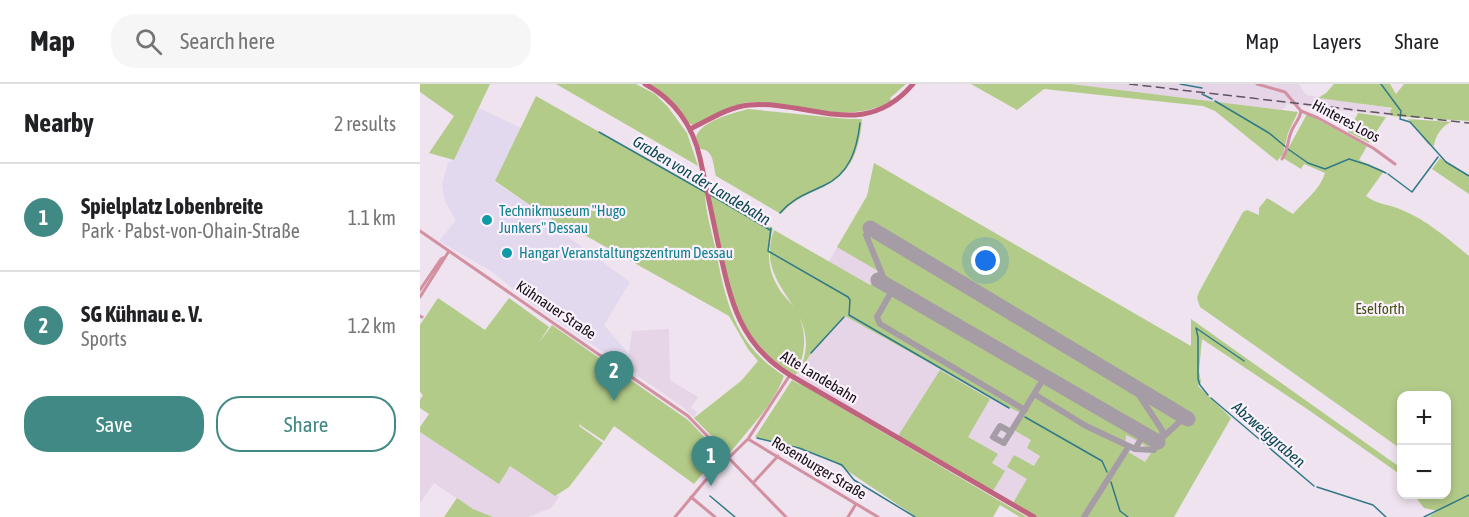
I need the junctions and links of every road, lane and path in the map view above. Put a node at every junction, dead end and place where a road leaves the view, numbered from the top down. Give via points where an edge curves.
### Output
1 (645, 84) edge
2 (913, 84) edge
3 (1257, 84) edge
4 (1301, 111) junction
5 (690, 129) junction
6 (1282, 159) dead end
7 (1395, 164) dead end
8 (420, 231) edge
9 (449, 251) junction
10 (445, 256) junction
11 (420, 290) edge
12 (420, 297) edge
13 (790, 375) junction
14 (748, 439) junction
15 (778, 456) junction
16 (730, 458) junction
17 (753, 483) junction
18 (691, 497) junction
19 (856, 504) junction
20 (708, 512) junction
21 (675, 517) edge
22 (704, 517) edge
23 (714, 517) edge
24 (786, 517) edge
25 (848, 517) edge
26 (878, 517) edge
27 (1035, 517) edge

1 - 5 main road, Alte Landebahn via 672,104
2 - 5 main road via 894,103 867,114 746,105
3 - 4 street, Hinteres Loos via 1287,93
4 - 6 street
4 - 7 street, Hinteres Loos
5 - 13 main road, Alte Landebahn via 699,152 737,317 759,351
8 - 9 street, Kühnauer Straße
9 - 10 street
9 - 16 street, Kühnauer Straße via 688,416
10 - 11 street
10 - 12 street
13 - 14 street
13 - 27 main road, Alte Landebahn
14 - 15 street, Rosenburger Straße
14 - 16 street
15 - 17 street
15 - 19 street, Rosenburger Straße
16 - 17 street, Kühnauer Straße
16 - 18 street
17 - 24 street, Kühnauer Straße
18 - 20 street
18 - 21 street
19 - 25 street
19 - 26 street, Rosenburger Straße
20 - 22 street
20 - 23 street

